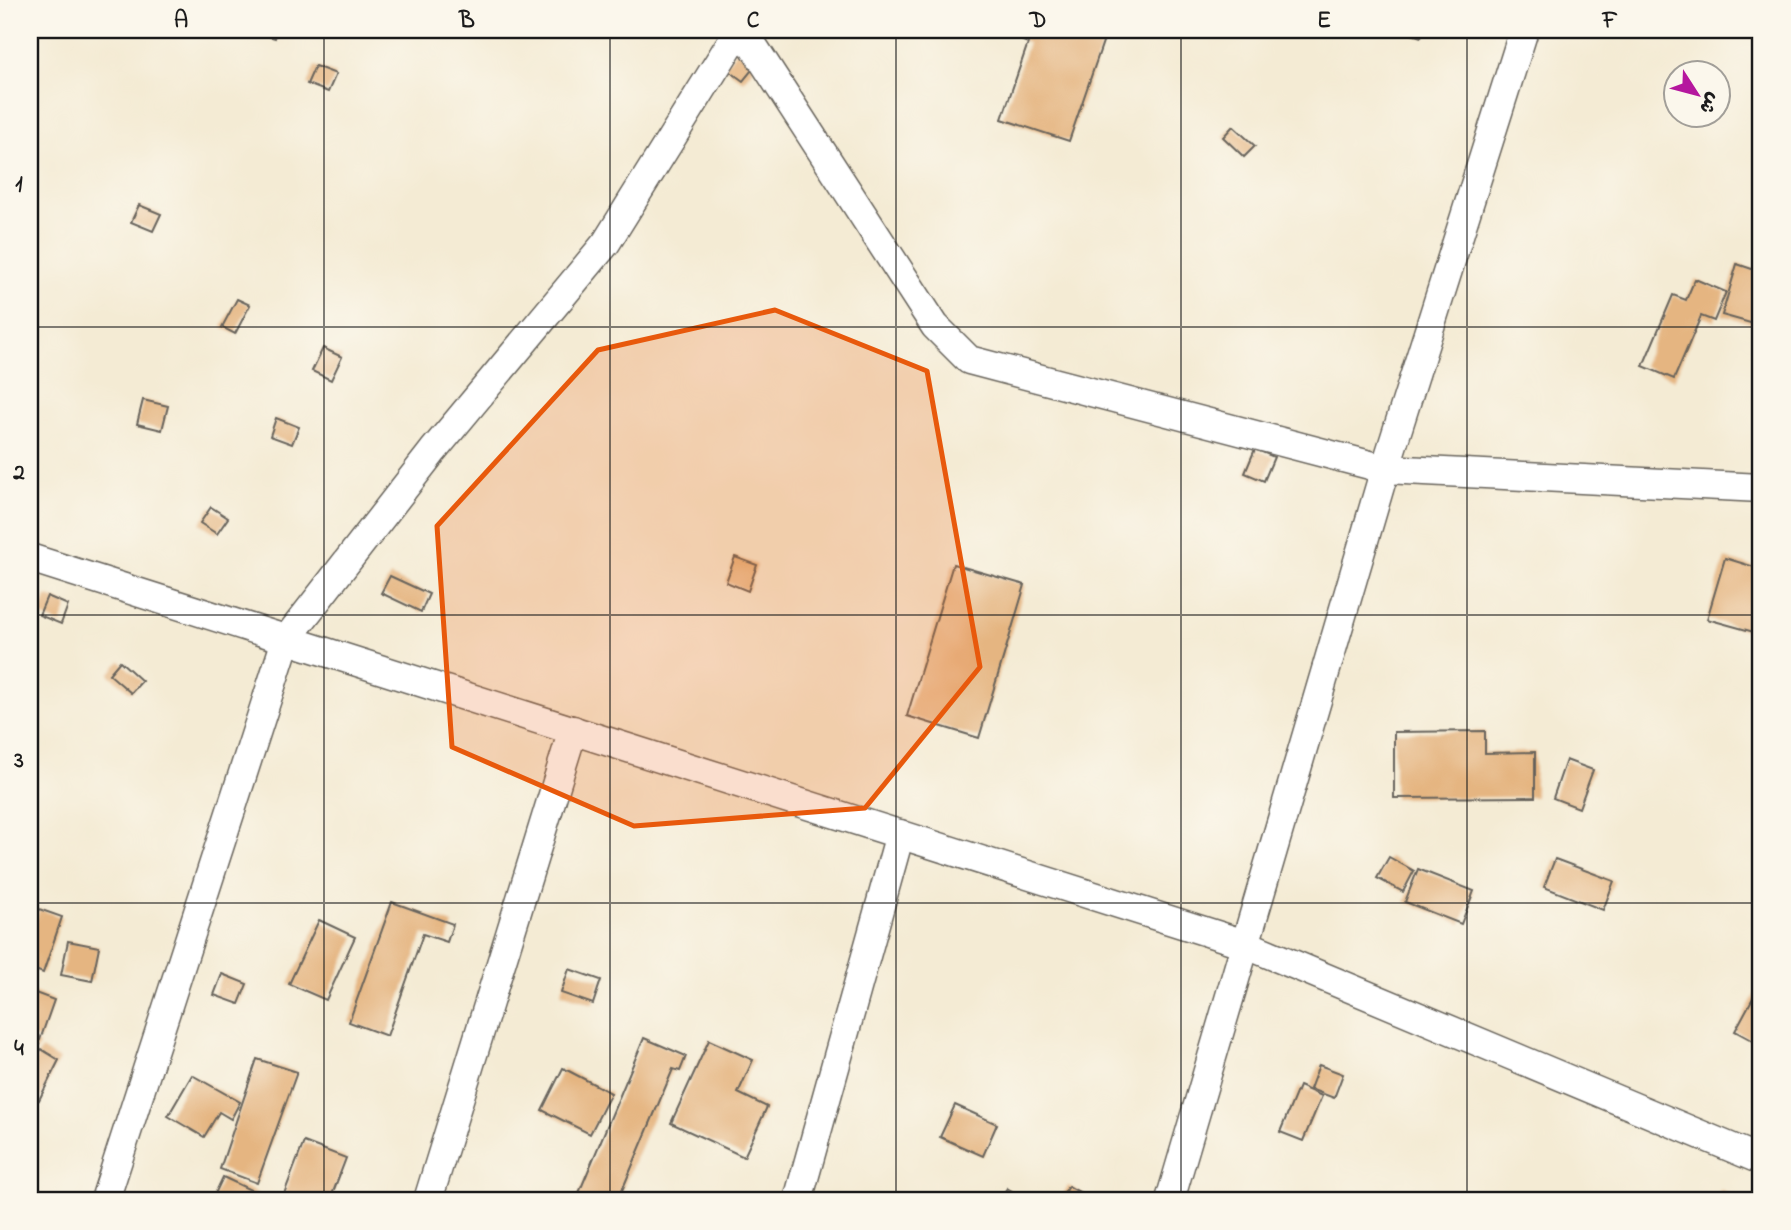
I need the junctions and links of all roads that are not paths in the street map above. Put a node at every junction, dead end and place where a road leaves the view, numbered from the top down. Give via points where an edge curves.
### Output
1 (741, 30) edge
2 (1524, 30) edge
3 (1385, 469) junction
4 (1761, 488) edge
5 (30, 558) edge
6 (286, 639) junction
7 (573, 730) junction
8 (900, 834) junction
9 (1245, 944) junction
10 (1761, 1160) edge
11 (105, 1200) edge
12 (428, 1200) edge
13 (798, 1200) edge
14 (1170, 1200) edge

1 - 3 street via 935,326 969,360
1 - 6 street via 606,243 433,451
2 - 3 street
3 - 4 street
3 - 9 street
5 - 6 street
6 - 7 street
6 - 11 street
7 - 8 street
7 - 12 street
8 - 9 street
8 - 13 street
9 - 10 street
9 - 14 street

